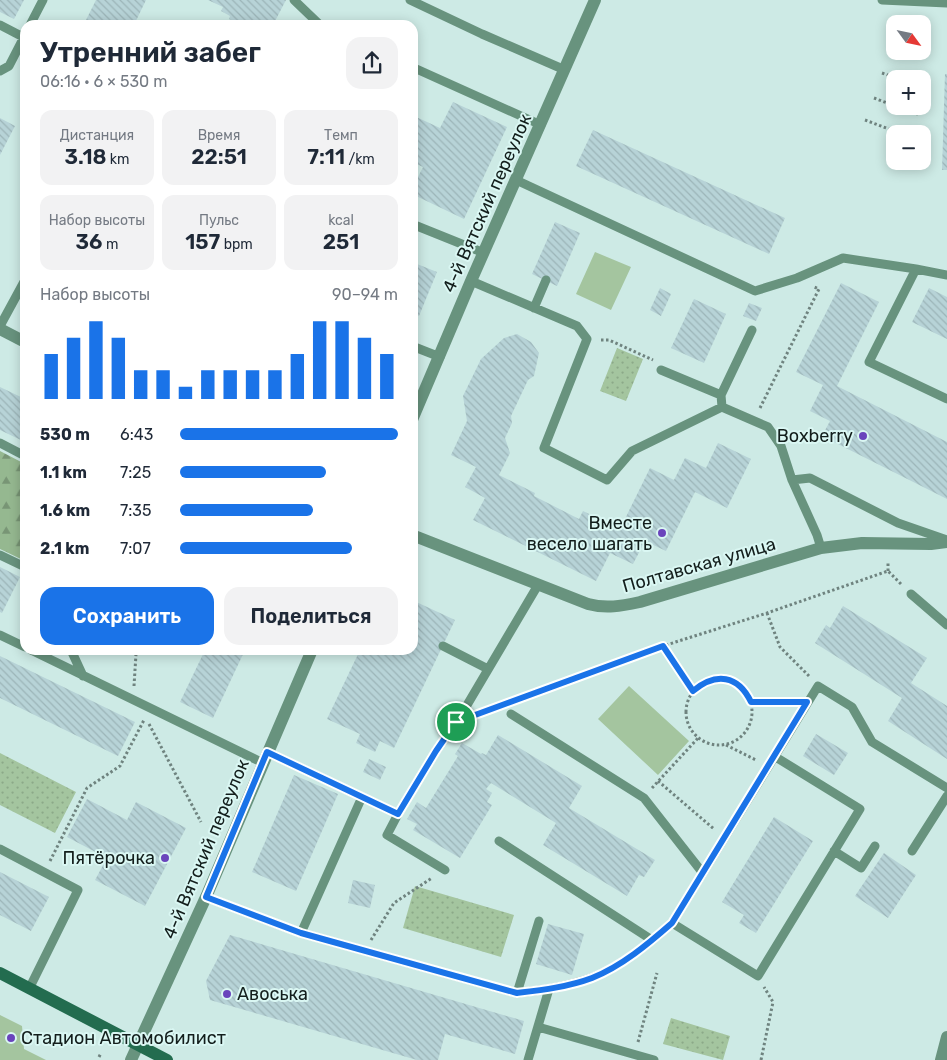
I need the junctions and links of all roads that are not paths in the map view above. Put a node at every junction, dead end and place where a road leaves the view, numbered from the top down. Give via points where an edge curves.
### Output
1 (43, 0) edge
2 (294, 0) edge
3 (410, 0) edge
4 (595, 0) edge
5 (882, 0) edge
6 (947, 3) edge
7 (33, 20) edge
8 (315, 20) edge
9 (0, 25) edge
10 (20, 35) edge
11 (20, 46) edge
12 (418, 70) edge
13 (565, 70) junction
14 (0, 71) edge
15 (541, 124) junction
16 (516, 180) junction
17 (418, 226) edge
18 (484, 253) junction
19 (916, 269) junction
20 (947, 275) edge
21 (546, 280) dead end
22 (471, 281) junction
23 (20, 290) edge
24 (539, 310) junction
25 (0, 328) edge
26 (752, 330) dead end
27 (20, 339) edge
28 (418, 348) edge
29 (440, 357) junction
30 (661, 370) road end
31 (721, 395) junction
32 (947, 399) edge
33 (418, 406) edge
34 (722, 406) junction
35 (0, 443) edge
36 (20, 453) edge
37 (792, 480) junction
38 (418, 537) edge
39 (947, 541) edge
40 (821, 548) junction
41 (0, 555) edge
42 (20, 565) edge
43 (538, 585) junction
44 (911, 594) road end
45 (947, 625) edge
46 (0, 635) edge
47 (20, 645) edge
48 (443, 646) dead end
49 (40, 655) edge
50 (73, 655) edge
51 (310, 655) edge
52 (488, 668) junction
53 (83, 676) junction
54 (511, 714) dead end
55 (774, 756) junction
56 (265, 758) junction
57 (947, 788) edge
58 (362, 796) junction
59 (947, 796) edge
60 (398, 814) junction
61 (499, 841) dead end
62 (875, 846) dead end
63 (0, 849) edge
64 (834, 851) junction
65 (912, 851) dead end
66 (446, 870) road end
67 (702, 872) junction
68 (206, 897) junction
69 (539, 921) dead end
70 (672, 923) junction
71 (301, 933) junction
72 (652, 940) junction
73 (0, 973) edge
74 (30, 989) junction
75 (549, 989) junction
76 (517, 993) junction
77 (538, 1027) junction
78 (947, 1037) edge
79 (138, 1046) junction
80 (131, 1060) edge
81 (167, 1060) edge
82 (528, 1060) edge
83 (654, 1060) edge
84 (941, 1060) edge

1 - 7 lane
2 - 8 lane
3 - 13 lane
4 - 13 street, 4-й Вятский переулок
5 - 6 lane
9 - 10 lane
11 - 14 lane via 9,66
12 - 15 lane
13 - 15 street, 4-й Вятский переулок
15 - 16 street, 4-й Вятский переулок
16 - 18 street, 4-й Вятский переулок
16 - 19 lane via 755,291 797,278 843,258
17 - 18 lane
18 - 22 street, 4-й Вятский переулок
19 - 20 lane
19 - 32 lane via 869,362
21 - 24 lane
22 - 24 lane
22 - 29 street, 4-й Вятский переулок
23 - 25 lane
24 - 34 lane via 577,326 587,339 544,448 607,480 632,450
25 - 27 street
26 - 31 lane
28 - 29 lane
29 - 33 street, 4-й Вятский переулок
30 - 31 lane
31 - 34 lane
34 - 37 lane via 768,426 781,446
35 - 36 lane
37 - 39 lane via 810,478 898,523
37 - 40 lane
38 - 43 street, Полтавская улица
39 - 40 street, Полтавская улица via 931,544 862,543
40 - 43 street, Полтавская улица via 617,607 602,608
41 - 42 lane
43 - 52 lane
44 - 45 lane
46 - 47 lane
48 - 52 lane
49 - 53 lane
50 - 53 lane
51 - 56 street, 4-й Вятский переулок
52 - 60 lane
53 - 56 lane
54 - 67 lane via 644,798
55 - 57 lane via 818,686 852,707 872,742
55 - 64 lane via 860,809
55 - 67 lane
56 - 58 lane
56 - 68 street, 4-й Вятский переулок
58 - 60 lane
58 - 71 lane
59 - 65 lane
60 - 66 lane via 387,836
61 - 72 lane
62 - 64 lane via 861,868
63 - 74 lane via 78,890
64 - 70 lane via 758,976
67 - 70 lane
68 - 71 lane
68 - 79 street, 4-й Вятский переулок
69 - 76 lane
70 - 72 lane
71 - 76 lane
72 - 75 lane via 592,978
73 - 74 main road
74 - 79 main road
75 - 76 lane
75 - 77 lane
77 - 82 lane
77 - 83 lane
78 - 84 street
79 - 80 street, 4-й Вятский переулок
79 - 81 main road

